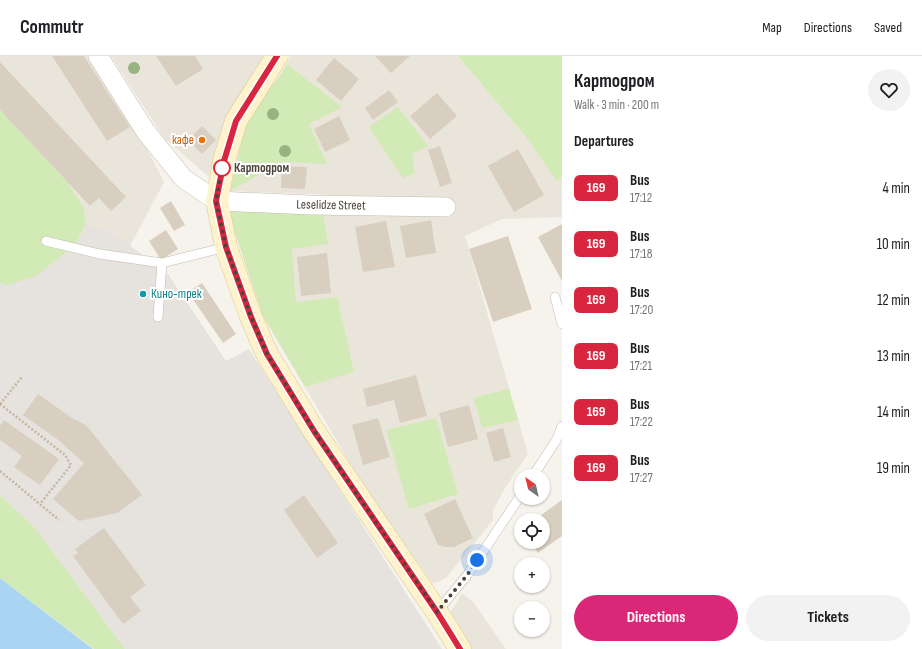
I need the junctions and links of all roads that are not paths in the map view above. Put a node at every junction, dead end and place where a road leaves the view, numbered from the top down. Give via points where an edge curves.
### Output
1 (98, 56) edge
2 (277, 56) edge
3 (216, 201) junction
4 (446, 207) dead end
5 (46, 241) dead end
6 (226, 247) junction
7 (162, 263) junction
8 (555, 298) dead end
9 (158, 317) dead end
10 (562, 324) edge
11 (562, 426) edge
12 (538, 469) edge
13 (514, 505) edge
14 (437, 612) junction
15 (460, 649) edge

1 - 3 street via 146,132 184,179
2 - 3 street via 236,121
3 - 4 street, Leselidze Street
3 - 6 street
5 - 7 lane via 100,254
6 - 7 lane
6 - 14 street via 267,354 314,431
7 - 9 lane
8 - 10 lane
11 - 12 lane
13 - 14 lane via 468,574
14 - 15 street

